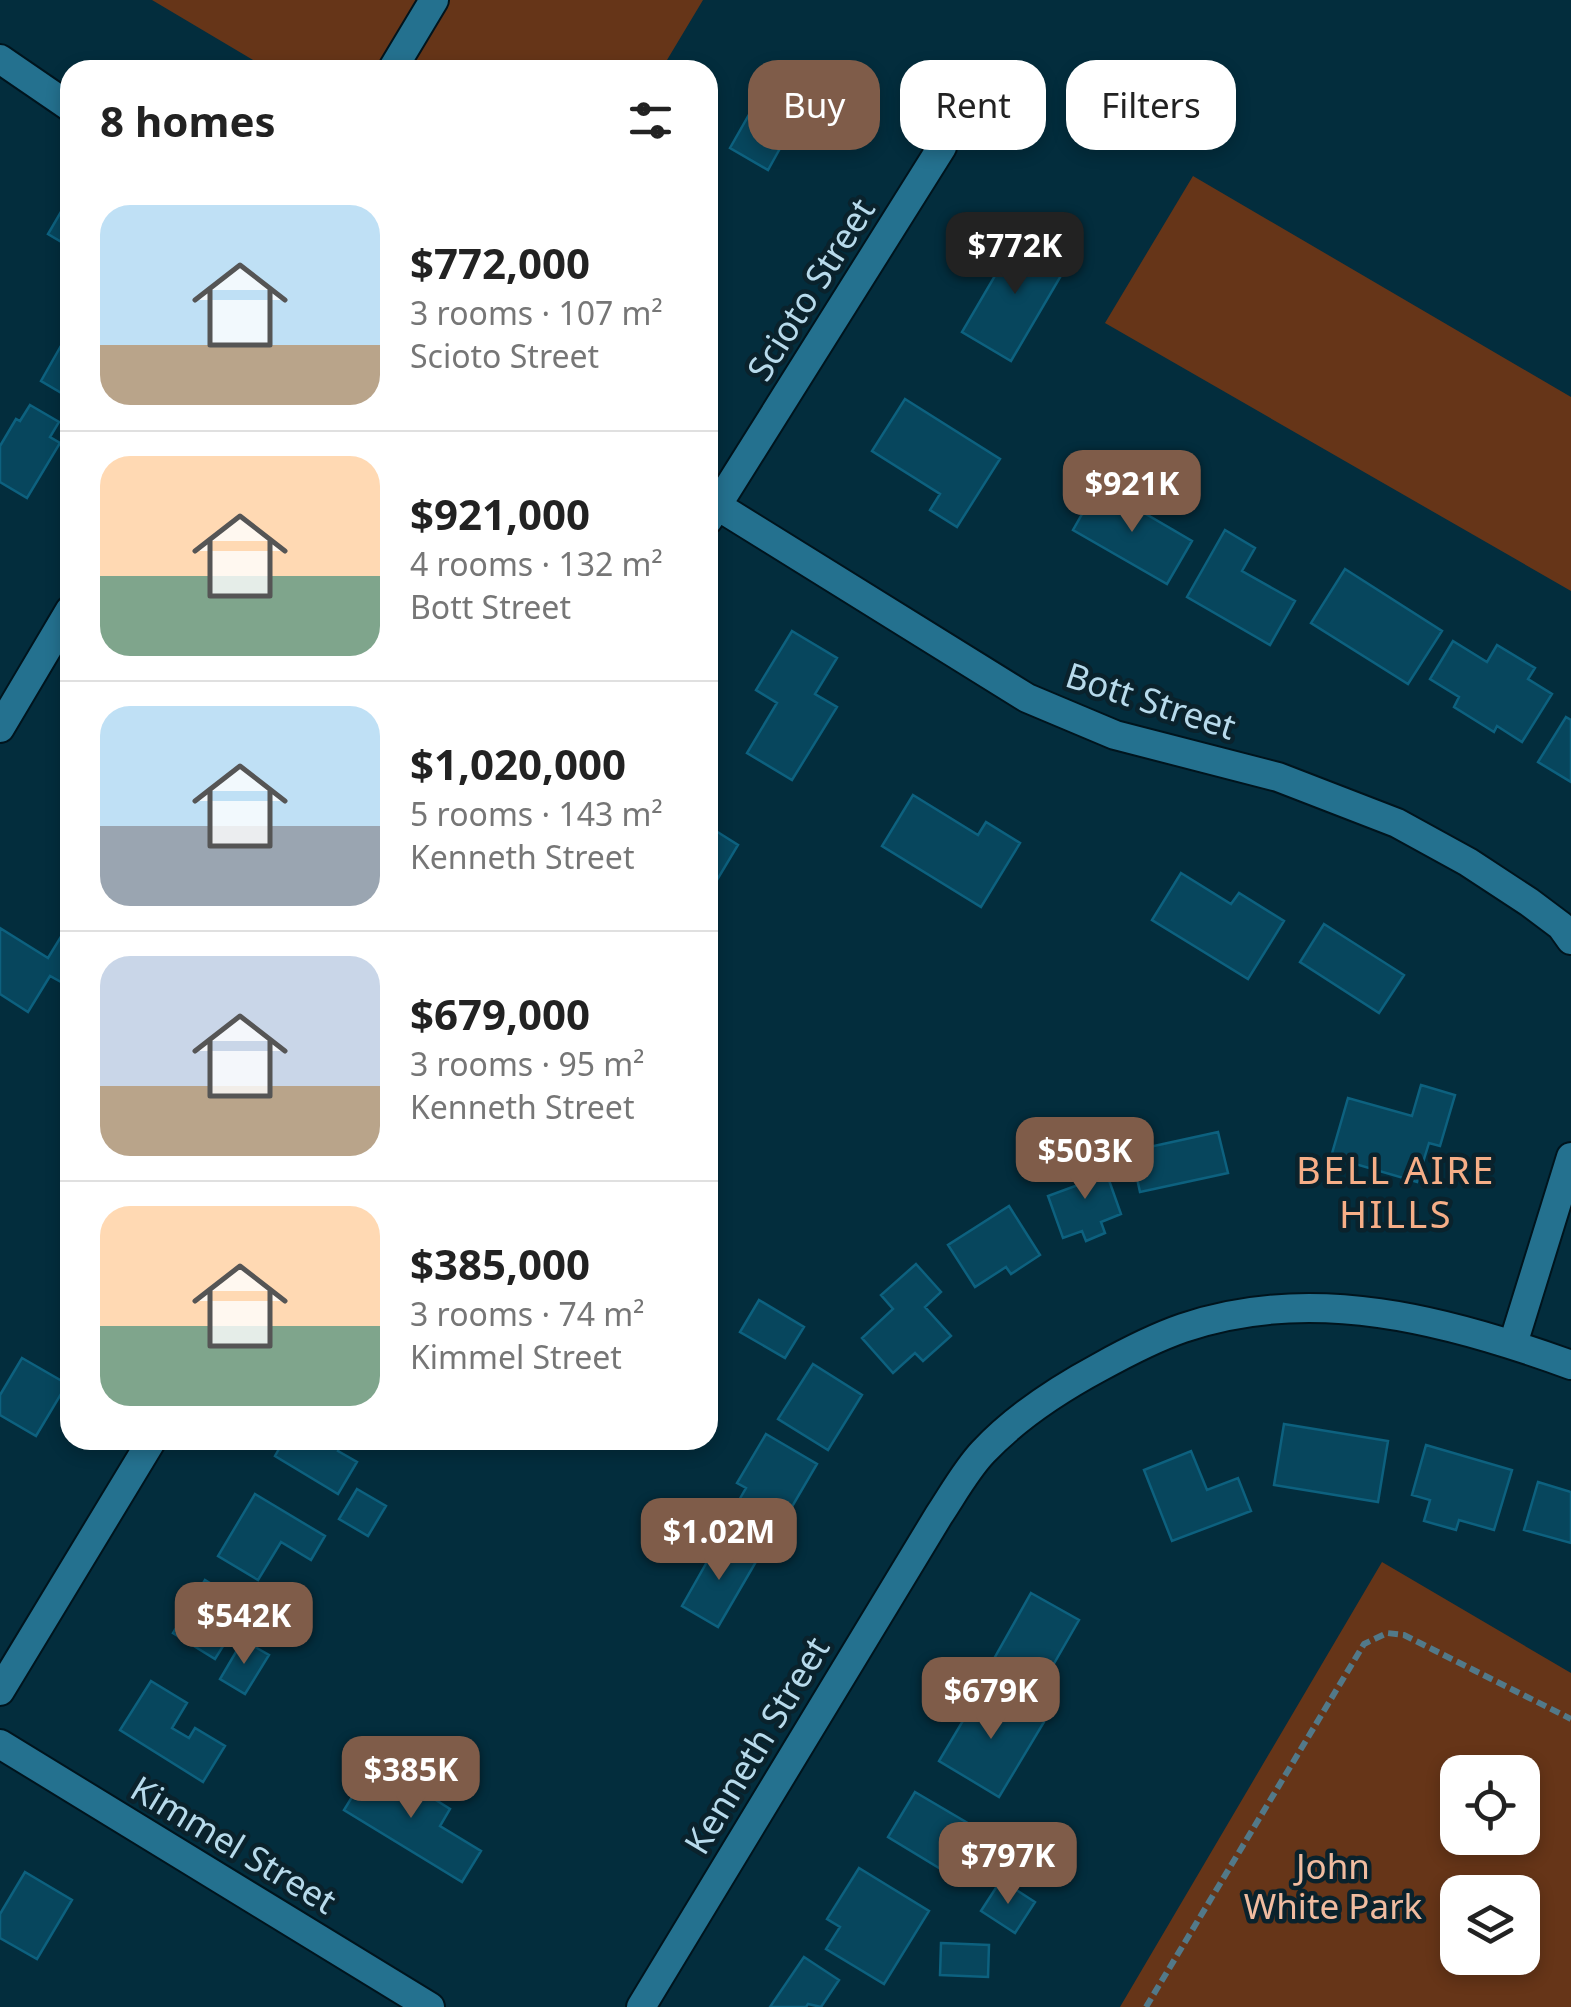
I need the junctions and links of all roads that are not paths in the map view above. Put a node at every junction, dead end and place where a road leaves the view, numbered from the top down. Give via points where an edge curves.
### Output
1 (434, 0) edge
2 (0, 59) edge
3 (398, 60) edge
4 (60, 100) edge
5 (940, 150) edge
6 (718, 498) edge
7 (718, 513) edge
8 (60, 627) edge
9 (0, 728) edge
10 (1571, 940) edge
11 (1571, 1158) edge
12 (1513, 1344) junction
13 (1571, 1365) edge
14 (146, 1450) edge
15 (0, 1691) edge
16 (0, 1744) edge
17 (430, 2007) edge
18 (641, 2007) edge

1 - 3 street
2 - 4 street
5 - 6 street, Scioto Street
7 - 10 street, Bott Street via 1027,698 1115,735 1278,777 1397,823 1529,902
8 - 9 street
11 - 12 street
12 - 13 street, Kenneth Street
12 - 18 street, Kenneth Street via 1377,1312 1297,1307 1224,1317 1148,1341 1044,1401 983,1452 939,1515
14 - 15 street
16 - 17 street, Kimmel Street

